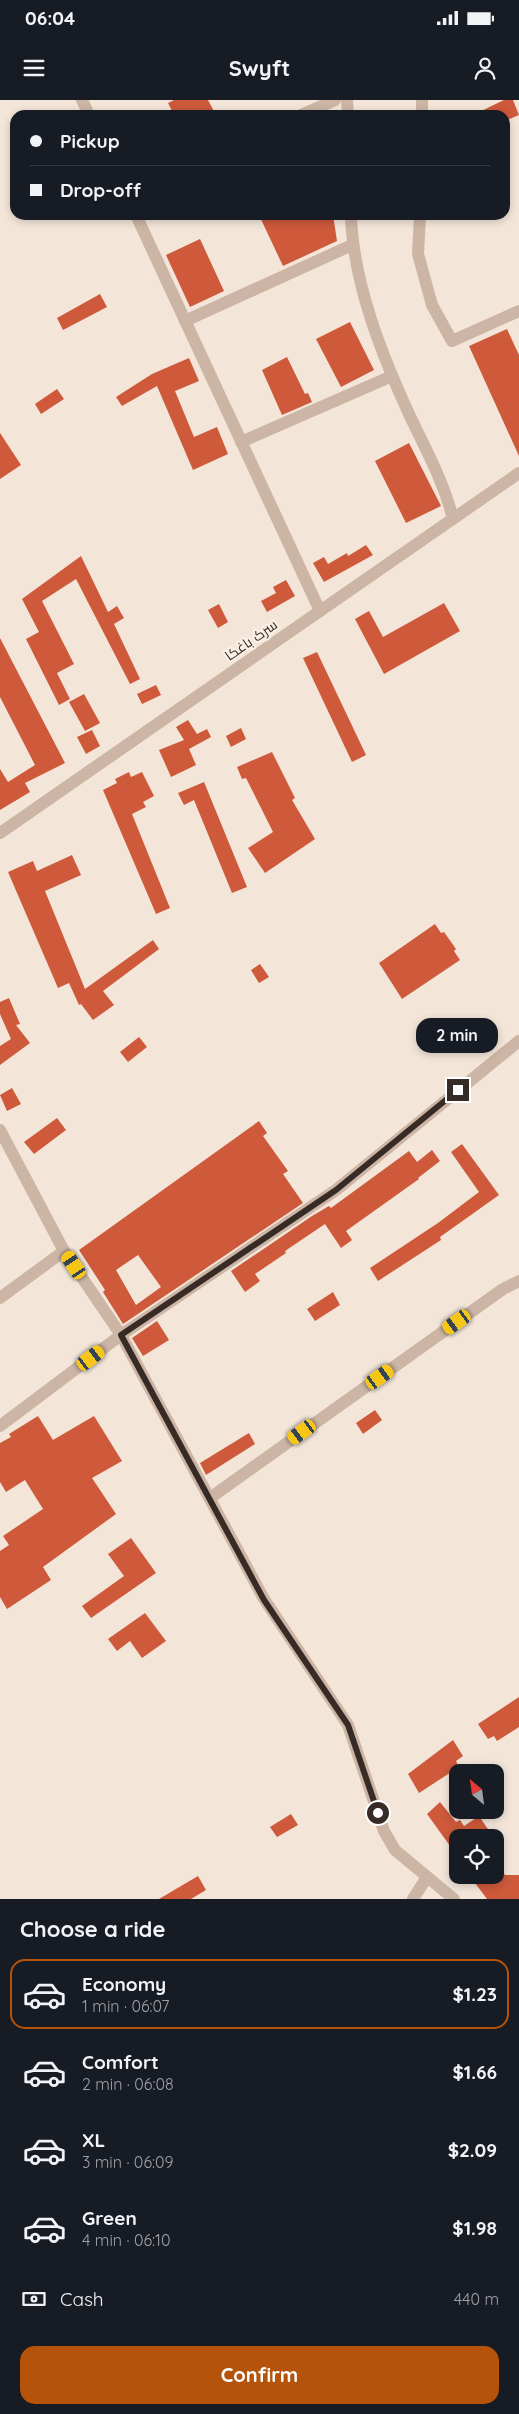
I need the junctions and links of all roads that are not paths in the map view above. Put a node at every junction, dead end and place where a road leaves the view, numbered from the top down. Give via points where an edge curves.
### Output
1 (335, 100) edge
2 (312, 110) edge
3 (138, 220) edge
4 (351, 220) edge
5 (420, 220) edge
6 (352, 245) junction
7 (519, 311) edge
8 (185, 321) junction
9 (392, 376) junction
10 (241, 442) junction
11 (519, 473) edge
12 (453, 519) junction
13 (320, 611) junction
14 (0, 832) edge
15 (519, 1041) edge
16 (0, 1130) edge
17 (64, 1251) junction
18 (519, 1281) edge
19 (0, 1298) edge
20 (121, 1335) junction
21 (0, 1426) edge
22 (210, 1498) junction
23 (427, 1876) junction
24 (413, 1899) edge
25 (454, 1899) edge

1 - 2 street
3 - 8 street
4 - 6 street
5 - 7 street via 418,254 432,305 452,341
6 - 8 street
6 - 9 street via 379,346
8 - 10 street
9 - 10 street
9 - 12 street via 443,486
10 - 13 street
11 - 12 street, سرک باغکا
12 - 13 street, سرک باغکا
13 - 14 street, سرک باغکا
15 - 20 street via 336,1190
16 - 17 street
17 - 19 street
17 - 20 street
18 - 22 street
20 - 21 street
20 - 22 street
22 - 23 street via 264,1600 348,1725 391,1844
23 - 24 street
23 - 25 street

